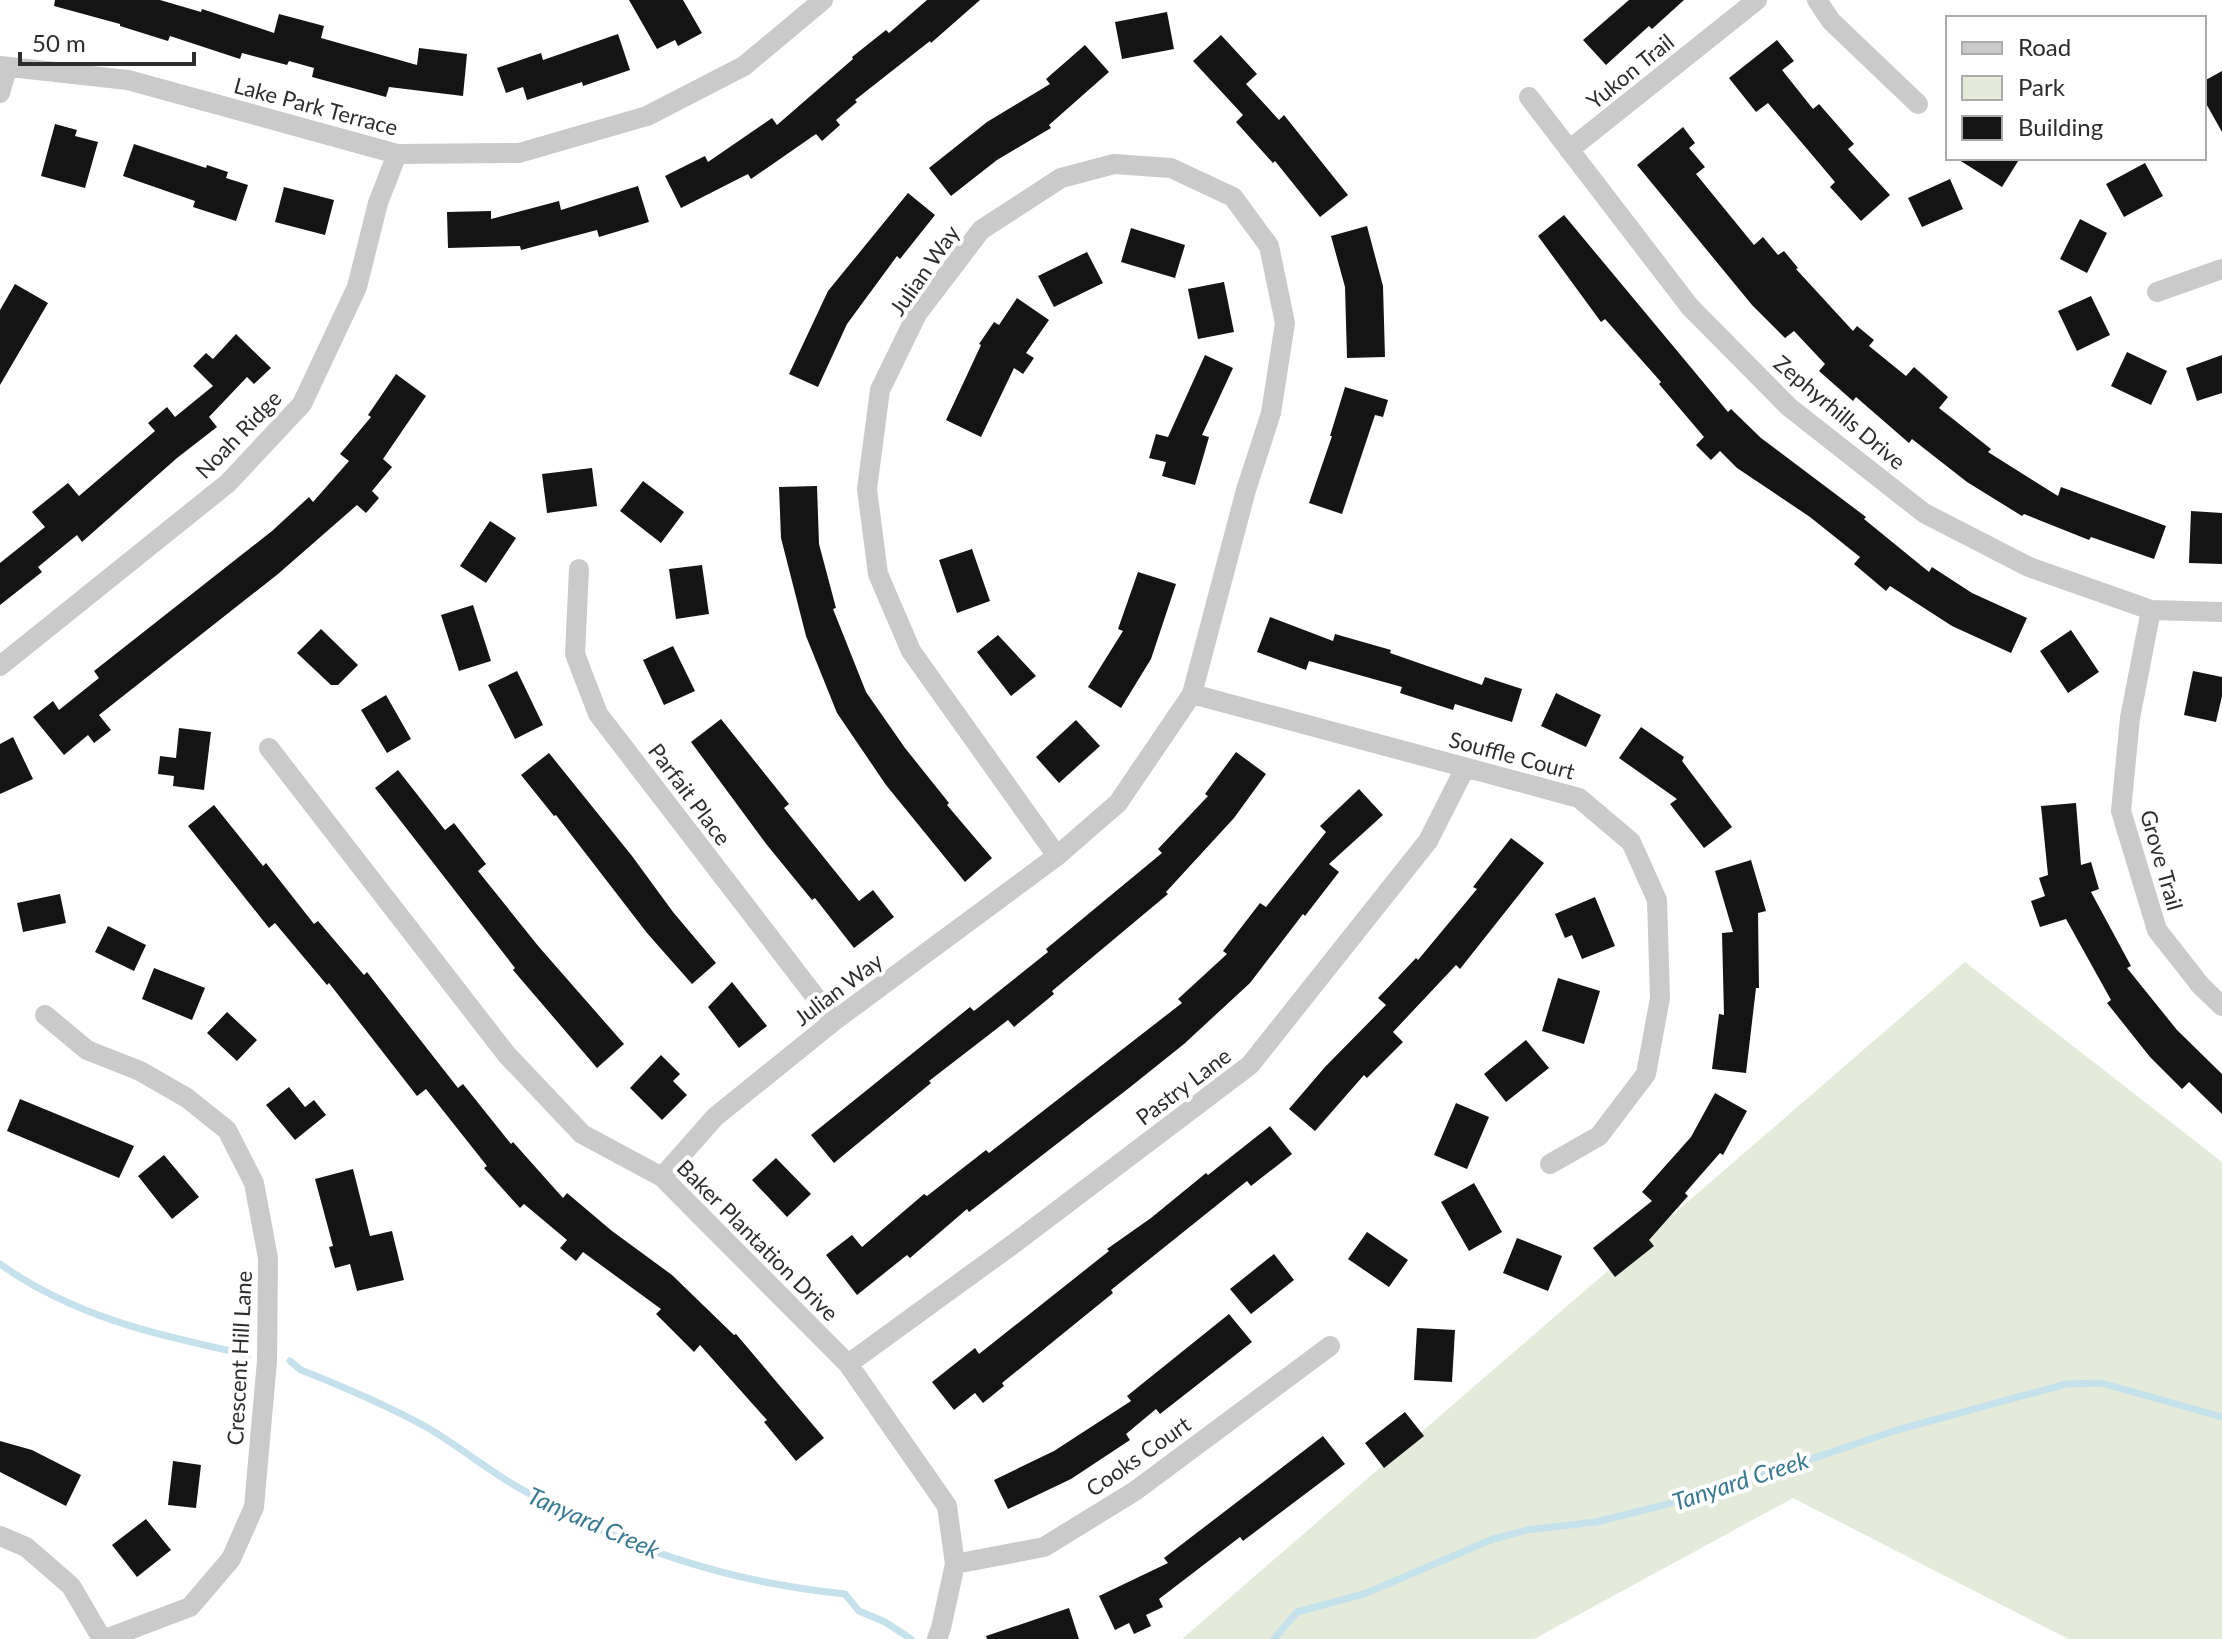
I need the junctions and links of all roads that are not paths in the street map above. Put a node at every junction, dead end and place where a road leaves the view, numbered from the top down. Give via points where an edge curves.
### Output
1 (823, 0) edge
2 (1757, 0) edge
3 (1817, 0) edge
4 (3, 68) edge
5 (0, 93) edge
6 (1529, 97) dead end
7 (1918, 104) dead end
8 (1569, 150) junction
9 (397, 154) junction
10 (2222, 269) edge
11 (2157, 292) dead end
12 (579, 569) dead end
13 (2151, 610) junction
14 (2222, 612) edge
15 (0, 666) edge
16 (1192, 694) junction
17 (269, 748) dead end
18 (1465, 768) junction
19 (1057, 856) junction
20 (2222, 1006) edge
21 (45, 1015) dead end
22 (834, 1021) junction
23 (1550, 1164) dead end
24 (662, 1177) junction
25 (1330, 1346) dead end
26 (848, 1364) junction
27 (0, 1536) edge
28 (955, 1564) junction
29 (104, 1639) edge
30 (937, 1639) edge

1 - 9 street, Lake Park Terrace via 744,66 647,116 519,153
2 - 8 street, Yukon Trail
3 - 7 street via 1831,21
4 - 5 street
4 - 9 street, Lake Park Terrace via 128,80
6 - 8 street, Zephyrhills Drive
8 - 13 street, Zephyrhills Drive via 1690,307 1789,407 1924,513 2029,567
9 - 15 street, Noah Ridge via 378,203 357,287 302,404 228,483
10 - 11 street
12 - 22 street, Parfait Place via 575,654 598,714
13 - 14 street, Zephyrhills Drive
13 - 20 street, Grove Trail via 2130,718 2121,811 2157,930
16 - 18 street, Souffle Court
16 - 19 street, Julian Way via 1118,803
16 - 19 street, Julian Way via 1271,413 1285,323 1269,246 1233,197 1171,168 1114,164 1061,178 981,230 917,314 880,390 867,489 878,574 911,651
17 - 24 street, Baker Plantation Drive via 507,1055 582,1134
18 - 23 street, Souffle Court via 1579,798 1631,842 1657,900 1660,998 1646,1074 1599,1136
18 - 26 street, Pastry Lane via 1428,841 1250,1065
19 - 22 street, Julian Way
21 - 29 street, Crescent Hill Lane via 87,1050 140,1071 187,1098 227,1130 254,1183 268,1258 267,1361 254,1507 231,1559 190,1607
22 - 24 street, Julian Way via 715,1117
24 - 26 street, Baker Plantation Drive
25 - 28 street, Cooks Court via 1135,1491 1044,1547
26 - 28 street, Baker Plantation Drive via 947,1506
27 - 29 street via 26,1547 71,1586
28 - 30 street, Baker Plantation Drive

